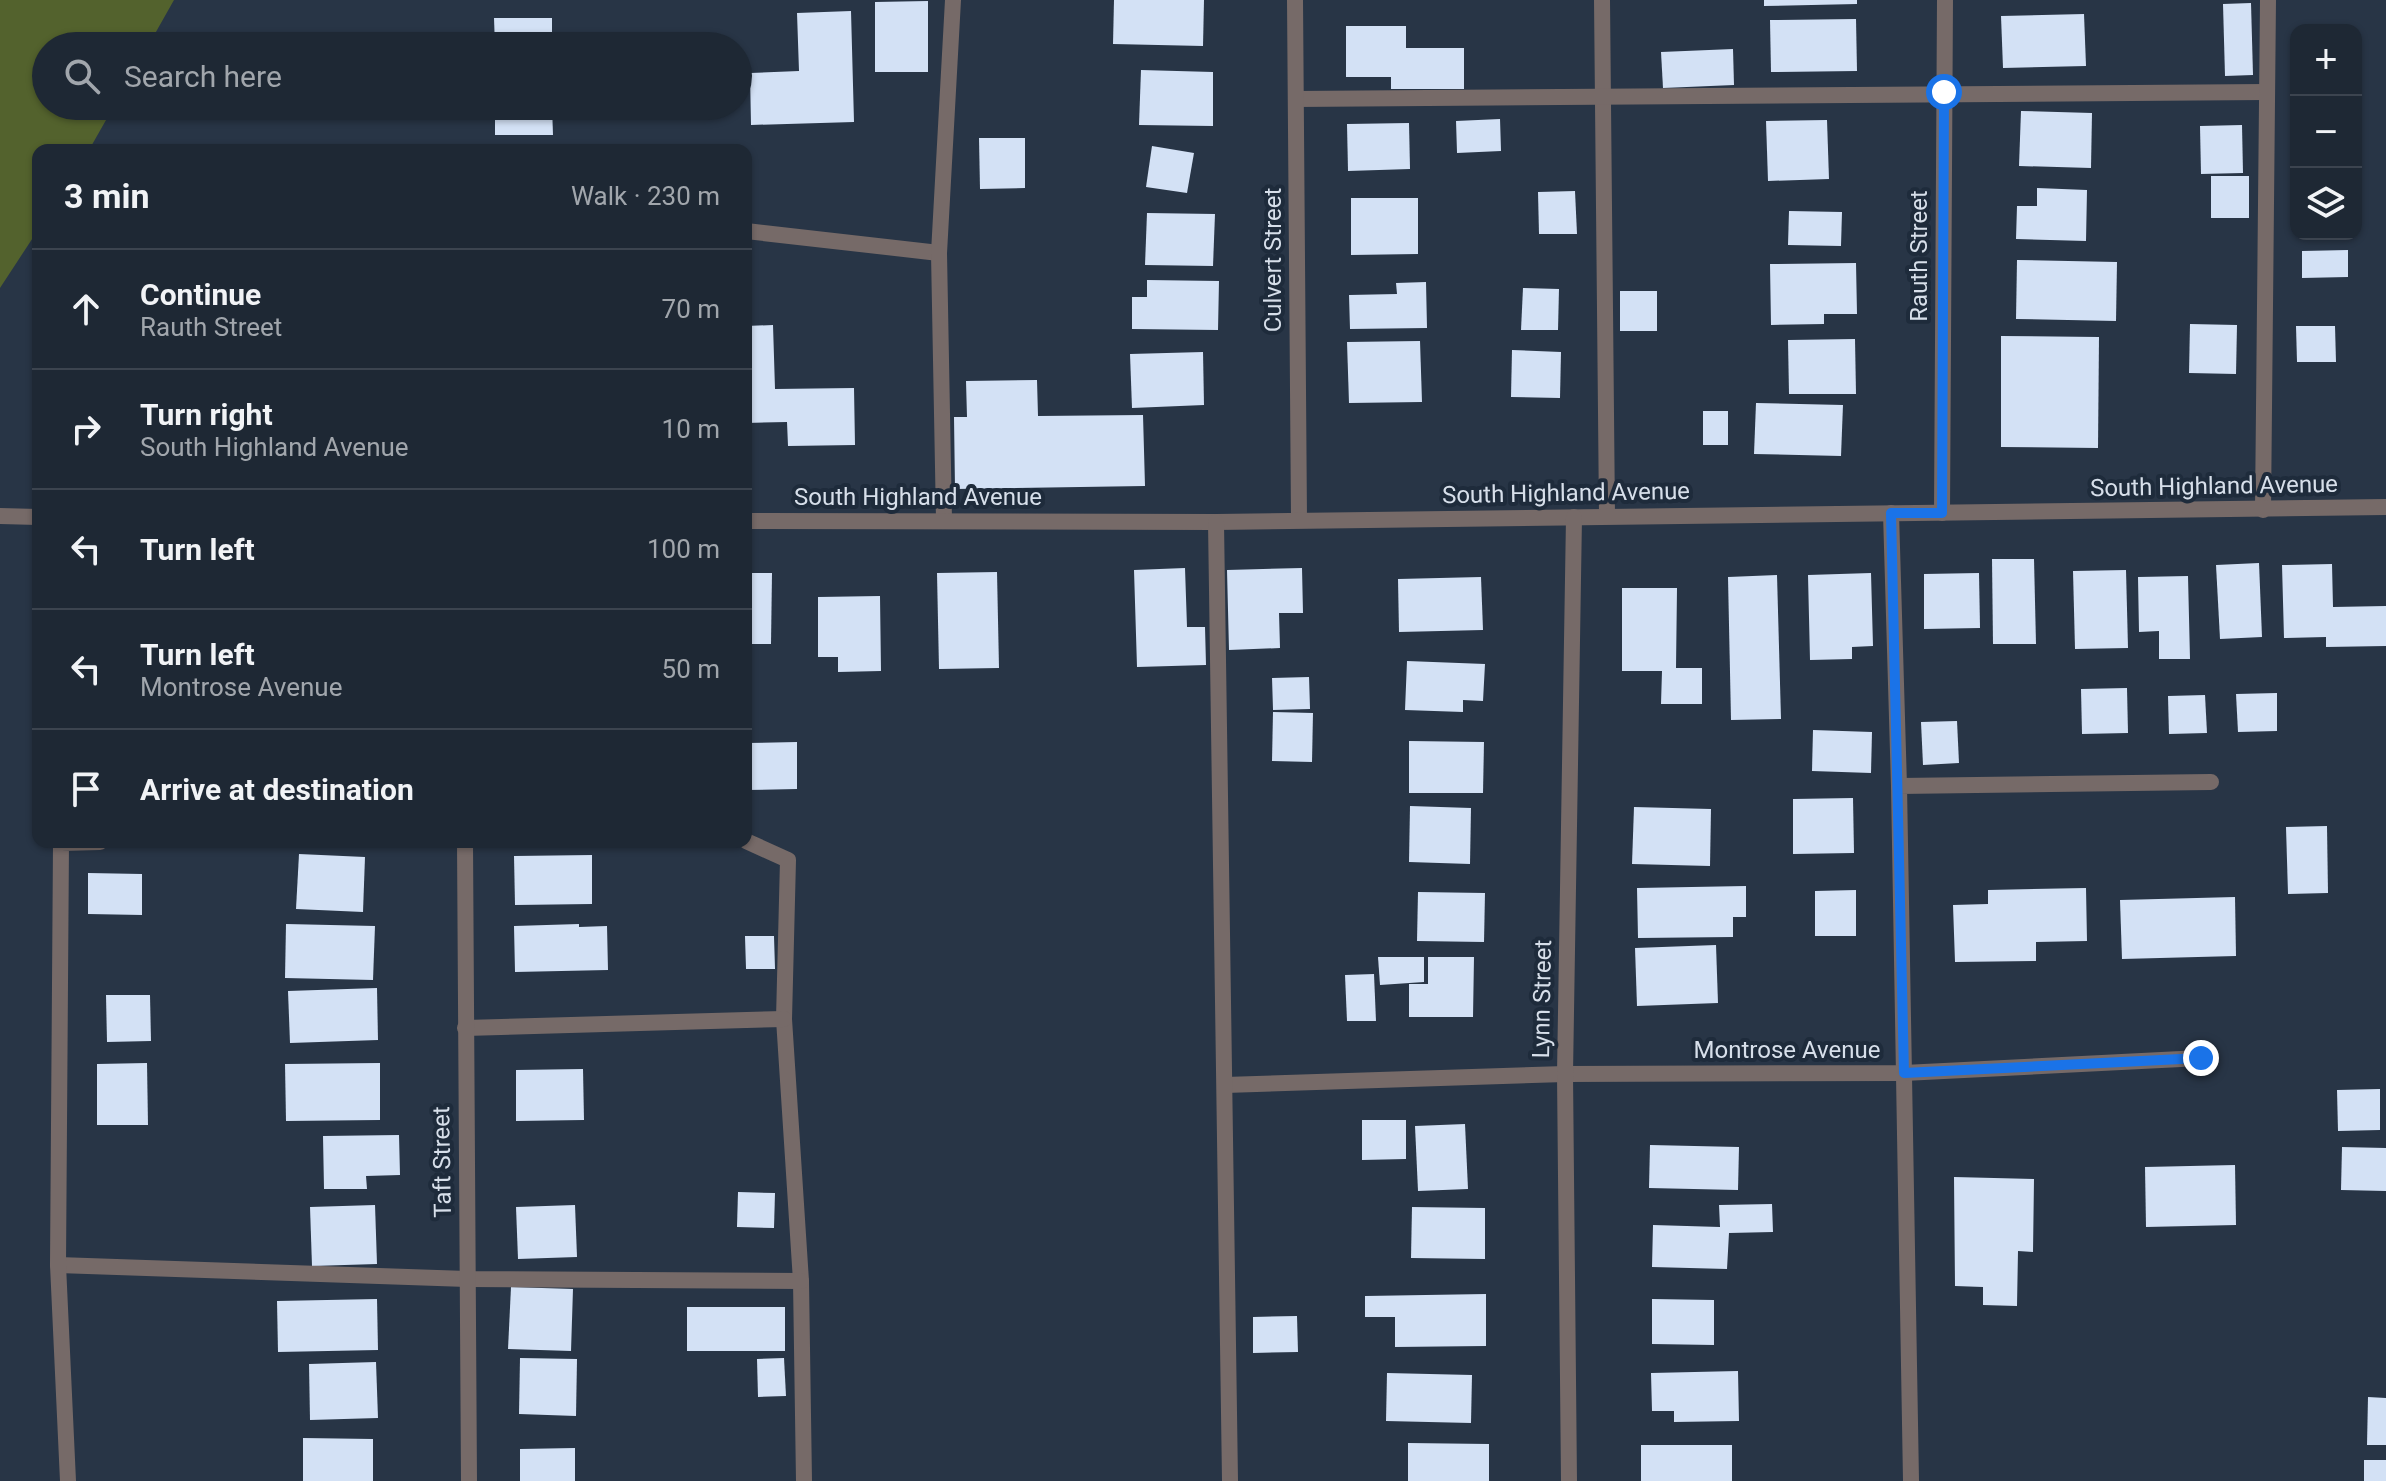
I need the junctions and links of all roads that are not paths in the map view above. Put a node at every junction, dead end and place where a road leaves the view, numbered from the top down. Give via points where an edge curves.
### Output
1 (953, 0) edge
2 (1295, 0) edge
3 (1602, 0) edge
4 (1945, 0) edge
5 (2268, 0) edge
6 (1944, 92) junction
7 (2266, 92) junction
8 (1603, 94) junction
9 (1296, 99) junction
10 (752, 232) edge
11 (939, 253) junction
12 (2386, 507) edge
13 (2263, 510) junction
14 (1891, 513) junction
15 (1942, 513) junction
16 (0, 516) edge
17 (1607, 516) junction
18 (32, 517) edge
19 (1574, 517) junction
20 (944, 520) junction
21 (1299, 520) junction
22 (752, 521) edge
23 (1216, 522) junction
24 (2211, 782) dead end
25 (1899, 786) junction
26 (752, 844) edge
27 (61, 848) edge
28 (465, 848) edge
29 (784, 1019) junction
30 (465, 1028) junction
31 (2201, 1058) dead end
32 (1904, 1073) junction
33 (1565, 1074) junction
34 (1225, 1085) junction
35 (58, 1265) junction
36 (467, 1279) junction
37 (801, 1281) junction
38 (68, 1481) edge
39 (469, 1481) edge
40 (804, 1481) edge
41 (1230, 1481) edge
42 (1569, 1481) edge
43 (1911, 1481) edge

1 - 11 street
2 - 9 street, Culvert Street
3 - 8 street
4 - 6 street, Rauth Street
5 - 7 street
6 - 7 street
6 - 8 street
6 - 15 street, Rauth Street
7 - 13 street
8 - 9 street
8 - 17 street
9 - 21 street, Culvert Street
10 - 11 street
11 - 20 street
12 - 13 street, South Highland Avenue
13 - 15 street, South Highland Avenue
14 - 15 street, South Highland Avenue
14 - 17 street, South Highland Avenue
14 - 25 street
16 - 18 street
17 - 19 street, South Highland Avenue
19 - 21 street, South Highland Avenue
19 - 33 street, Lynn Street
20 - 22 street, South Highland Avenue
20 - 23 street, South Highland Avenue
21 - 23 street, South Highland Avenue
23 - 34 street
24 - 25 street
25 - 32 street
26 - 29 street via 788,860
27 - 35 street
28 - 30 street, Taft Street
29 - 30 street
29 - 37 street
30 - 36 street, Taft Street
31 - 32 street, Montrose Avenue
32 - 33 street, Montrose Avenue
32 - 43 street
33 - 34 street, Montrose Avenue
33 - 42 street, Lynn Street
34 - 41 street
35 - 36 street
35 - 38 street
36 - 37 street
36 - 39 street, Taft Street
37 - 40 street

